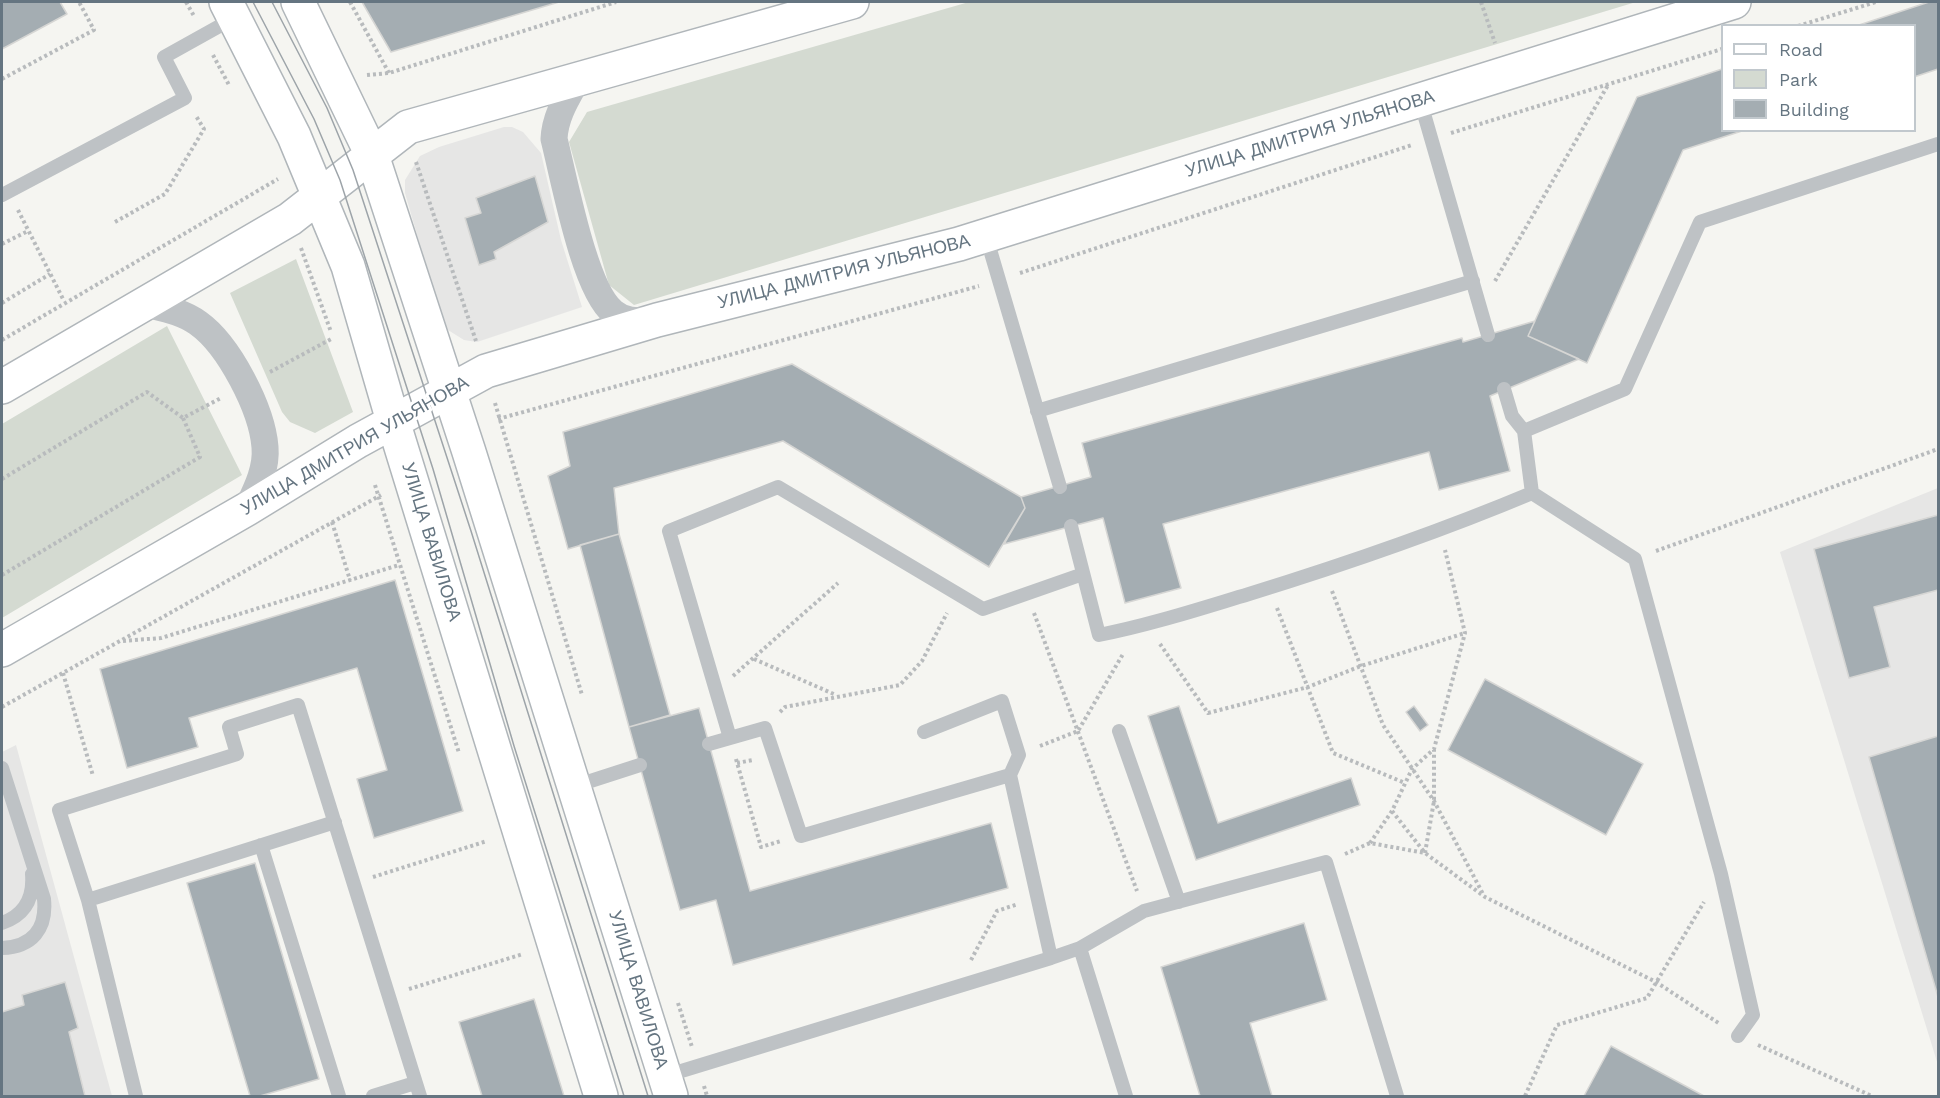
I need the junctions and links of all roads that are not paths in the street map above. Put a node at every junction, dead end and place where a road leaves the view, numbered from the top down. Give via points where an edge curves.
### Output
1 (298, 2) edge
2 (852, 2) edge
3 (1734, 2) edge
4 (230, 10) edge
5 (578, 78) junction
6 (1420, 100) junction
7 (1938, 144) edge
8 (372, 155) junction
9 (5, 193) edge
10 (320, 195) junction
11 (986, 236) junction
12 (1473, 281) junction
13 (142, 303) junction
14 (657, 320) junction
15 (1488, 335) dead end
16 (2, 387) edge
17 (1504, 389) dead end
18 (449, 391) junction
19 (1037, 411) junction
20 (393, 421) junction
21 (1524, 431) junction
22 (1059, 487) dead end
23 (1532, 493) junction
24 (247, 509) junction
25 (1071, 526) dead end
26 (1083, 574) junction
27 (2, 650) edge
28 (1119, 731) dead end
29 (924, 732) dead end
30 (730, 738) junction
31 (709, 744) dead end
32 (640, 765) dead end
33 (2, 768) edge
34 (1010, 775) junction
35 (575, 786) junction
36 (2, 794) edge
37 (335, 822) junction
38 (261, 845) junction
39 (87, 900) junction
40 (1179, 902) junction
41 (2, 923) edge
42 (2, 948) edge
43 (1080, 948) junction
44 (1051, 958) junction
45 (1738, 1036) road end
46 (668, 1086) edge
47 (418, 1090) edge
48 (136, 1096) edge
49 (339, 1096) edge
50 (373, 1096) edge
51 (601, 1096) edge
52 (1126, 1096) edge
53 (1397, 1096) edge

1 - 8 main road, УЛИЦА ВАВИЛОВА
2 - 5 main road
3 - 6 main road, УЛИЦА ДМИТРИЯ УЛЬЯНОВА
4 - 9 lane via 164,57 185,98
4 - 10 main road, УЛИЦА ВАВИЛОВА
5 - 8 main road via 408,127
5 - 14 street via 561,108 554,139 590,273 611,311 632,321
6 - 11 main road, УЛИЦА ДМИТРИЯ УЛЬЯНОВА
6 - 12 lane
7 - 21 lane via 1700,222 1625,389
8 - 10 main road
8 - 18 main road, УЛИЦА ВАВИЛОВА
10 - 13 main road via 290,219
10 - 20 main road, УЛИЦА ВАВИЛОВА via 348,266
11 - 14 main road, УЛИЦА ДМИТРИЯ УЛЬЯНОВА
11 - 19 lane
12 - 15 lane
12 - 19 lane
13 - 16 main road
13 - 24 street via 172,310 198,323 222,347 246,386 265,448 261,477
14 - 18 main road, УЛИЦА ДМИТРИЯ УЛЬЯНОВА via 486,371
17 - 21 lane via 1512,416
18 - 20 main road, УЛИЦА ДМИТРИЯ УЛЬЯНОВА
18 - 35 main road, УЛИЦА ВАВИЛОВА
19 - 22 lane
20 - 24 main road, УЛИЦА ДМИТРИЯ УЛЬЯНОВА
20 - 51 main road, УЛИЦА ВАВИЛОВА
21 - 23 lane
23 - 26 lane via 1440,532 1324,571 1142,626 1099,635
23 - 45 lane via 1635,559 1721,874 1753,1015
24 - 27 main road, УЛИЦА ДМИТРИЯ УЛЬЯНОВА
25 - 26 lane
26 - 30 lane via 984,609 778,487 669,531
28 - 40 lane
29 - 34 lane via 1002,701 1019,755
30 - 31 lane
30 - 34 lane via 765,728 801,836
32 - 35 lane
33 - 42 lane via 45,899 46,914 41,929 31,940 17,947
34 - 44 lane
35 - 46 main road, УЛИЦА ВАВИЛОВА
36 - 41 lane via 32,874 33,889 19,915
37 - 38 lane
37 - 39 lane via 298,705 288,708 229,727 237,754 59,810
37 - 47 lane
38 - 39 lane
38 - 49 lane
39 - 48 lane
40 - 43 lane via 1144,911
40 - 53 lane via 1326,862
43 - 44 lane
43 - 52 lane
44 - 46 lane
47 - 50 lane

